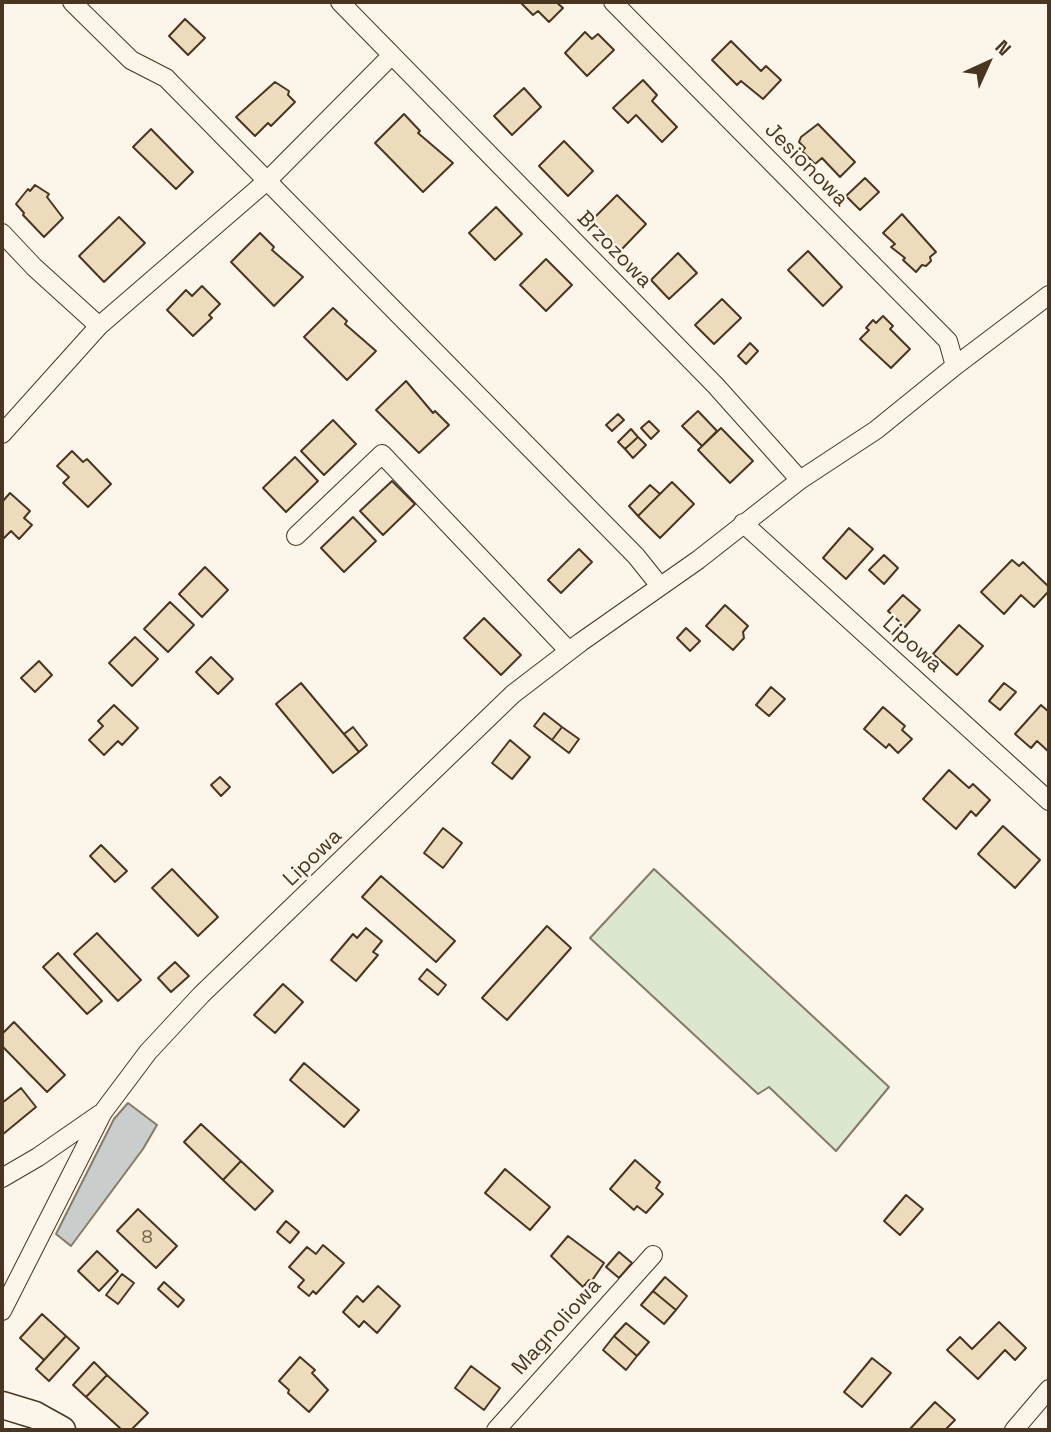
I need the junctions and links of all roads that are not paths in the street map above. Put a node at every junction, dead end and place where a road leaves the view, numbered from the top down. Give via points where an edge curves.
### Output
1 (72, 2) edge
2 (340, 2) edge
3 (613, 2) edge
4 (392, 55) junction
5 (268, 180) junction
6 (2, 233) edge
7 (1049, 295) edge
8 (99, 326) junction
9 (955, 366) junction
10 (2, 434) edge
11 (800, 480) junction
12 (743, 523) junction
13 (296, 536) dead end
14 (660, 586) junction
15 (569, 651) junction
16 (1049, 801) edge
17 (103, 1112) junction
18 (2, 1178) edge
19 (653, 1255) dead end
20 (2, 1311) edge
21 (1049, 1389) edge
22 (2, 1405) edge
23 (62, 1430) edge
24 (496, 1430) edge
25 (1014, 1430) edge

1 - 5 street via 131,60 166,78
2 - 4 street, Brzozowa
3 - 9 street, Jesionowa via 948,341
4 - 5 street
4 - 11 street, Brzozowa via 716,386
5 - 8 street
5 - 14 street via 636,556
6 - 8 street
7 - 9 street, Lipowa
8 - 10 street
9 - 11 street, Lipowa via 876,430
11 - 12 street, Lipowa
12 - 14 street, Lipowa
12 - 16 street, Lipowa
13 - 15 street via 382,454
14 - 15 street, Lipowa
15 - 17 street, Lipowa via 513,694 201,995 148,1052
17 - 18 street, Lipowa
17 - 20 street, Lipowa
19 - 24 street, Magnoliowa
21 - 25 street
22 - 23 street

